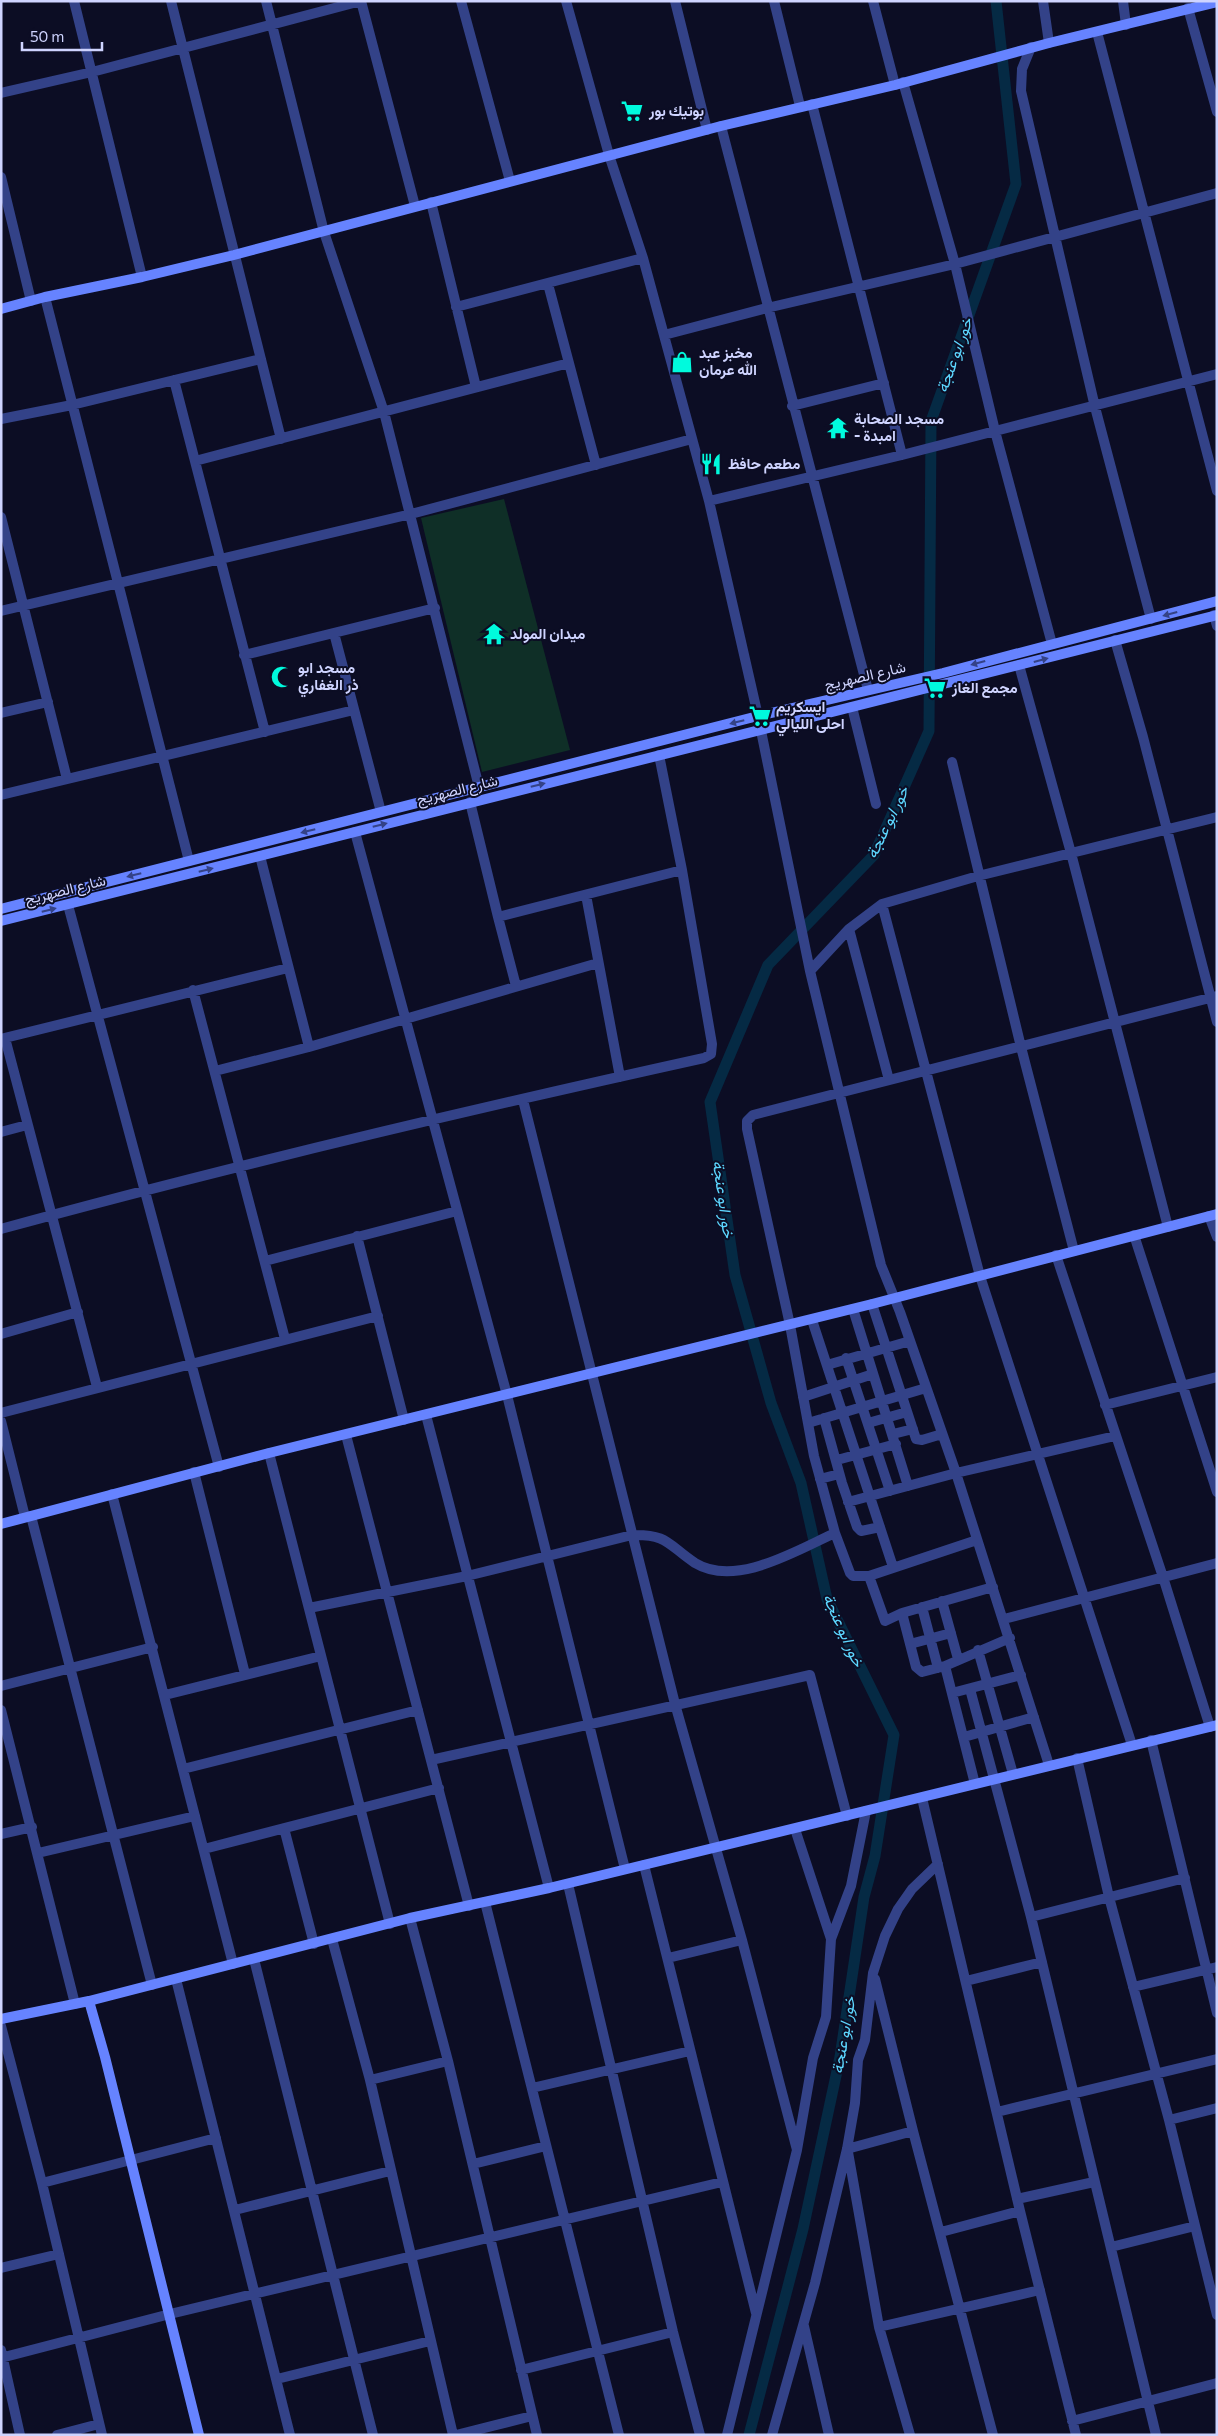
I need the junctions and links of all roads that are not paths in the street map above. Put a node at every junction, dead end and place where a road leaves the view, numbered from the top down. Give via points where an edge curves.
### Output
1 (74, 1) edge
2 (171, 1) edge
3 (266, 1) edge
4 (361, 1) edge
5 (462, 1) edge
6 (566, 1) edge
7 (675, 1) edge
8 (774, 1) edge
9 (873, 1) edge
10 (1043, 1) edge
11 (1123, 1) edge
12 (1217, 2) edge
13 (1193, 5) edge
14 (271, 24) junction
15 (1126, 25) junction
16 (1096, 32) junction
17 (1049, 43) junction
18 (183, 47) junction
19 (1027, 48) junction
20 (92, 72) junction
21 (899, 83) junction
22 (1, 93) edge
23 (812, 104) junction
24 (800, 106) junction
25 (1217, 112) edge
26 (721, 126) junction
27 (707, 130) junction
28 (609, 155) junction
29 (1, 177) edge
30 (510, 181) junction
31 (1217, 193) edge
32 (431, 202) junction
33 (415, 206) junction
34 (1145, 213) junction
35 (324, 232) junction
36 (1056, 237) junction
37 (234, 255) junction
38 (643, 258) junction
39 (954, 264) junction
40 (142, 277) junction
41 (548, 284) junction
42 (860, 286) junction
43 (45, 297) junction
44 (31, 301) junction
45 (456, 308) junction
46 (767, 308) junction
47 (1, 309) edge
48 (664, 334) junction
49 (261, 359) junction
50 (569, 363) junction
51 (1217, 374) edge
52 (174, 380) junction
53 (1189, 381) junction
54 (884, 383) junction
55 (476, 387) junction
56 (72, 405) junction
57 (792, 406) junction
58 (1095, 406) junction
59 (384, 412) junction
60 (1, 419) edge
61 (994, 431) junction
62 (281, 439) junction
63 (692, 439) junction
64 (902, 455) junction
65 (195, 461) junction
66 (596, 465) junction
67 (811, 476) junction
68 (1217, 491) edge
69 (709, 501) junction
70 (411, 514) junction
71 (1, 518) edge
72 (219, 560) junction
73 (117, 583) junction
74 (1217, 601) edge
75 (23, 605) junction
76 (435, 608) junction
77 (1, 611) edge
78 (1215, 615) edge
79 (1151, 618) junction
80 (1217, 626) edge
81 (334, 633) junction
82 (1115, 640) junction
83 (1052, 644) junction
84 (244, 655) junction
85 (1019, 665) junction
86 (868, 690) junction
87 (48, 702) junction
88 (852, 707) junction
89 (354, 710) junction
90 (1, 713) edge
91 (758, 716) junction
92 (760, 730) junction
93 (264, 732) junction
94 (659, 755) junction
95 (162, 756) junction
96 (952, 762) dead end
97 (67, 779) junction
98 (479, 787) junction
99 (1, 795) edge
100 (470, 802) junction
101 (876, 804) dead end
102 (382, 812) junction
103 (1217, 817) edge
104 (1167, 829) junction
105 (354, 832) junction
106 (1071, 853) junction
107 (260, 856) junction
108 (190, 861) junction
109 (682, 870) junction
110 (978, 876) junction
111 (586, 895) junction
112 (882, 904) junction
113 (68, 905) junction
114 (2, 906) edge
115 (498, 917) junction
116 (1, 921) edge
117 (849, 929) junction
118 (598, 964) junction
119 (288, 968) junction
120 (810, 970) junction
121 (516, 986) junction
122 (193, 990) junction
123 (1214, 997) edge
124 (97, 1016) junction
125 (406, 1020) junction
126 (1114, 1022) junction
127 (1217, 1022) edge
128 (3, 1038) edge
129 (1021, 1046) junction
130 (309, 1047) junction
131 (927, 1070) junction
132 (216, 1071) junction
133 (620, 1077) junction
134 (889, 1080) junction
135 (838, 1094) junction
136 (523, 1100) junction
137 (432, 1119) junction
138 (27, 1125) junction
139 (1, 1132) edge
140 (240, 1167) junction
141 (143, 1190) junction
142 (457, 1211) junction
143 (1213, 1215) edge
144 (52, 1216) junction
145 (1168, 1226) junction
146 (1, 1230) edge
147 (1134, 1235) junction
148 (357, 1236) junction
149 (1217, 1237) edge
150 (1074, 1251) junction
151 (1056, 1255) junction
152 (265, 1261) junction
153 (980, 1276) junction
154 (895, 1299) junction
155 (872, 1304) junction
156 (853, 1309) junction
157 (78, 1312) junction
158 (378, 1316) junction
159 (812, 1320) junction
160 (790, 1325) junction
161 (1, 1334) edge
162 (285, 1339) junction
163 (910, 1341) junction
164 (886, 1348) junction
165 (866, 1352) junction
166 (846, 1358) junction
167 (190, 1363) junction
168 (827, 1365) junction
169 (593, 1374) junction
170 (873, 1374) junction
171 (1217, 1377) edge
172 (854, 1380) junction
173 (97, 1387) junction
174 (834, 1387) junction
175 (1181, 1387) junction
176 (926, 1388) junction
177 (507, 1395) junction
178 (902, 1395) junction
179 (803, 1397) junction
180 (882, 1401) junction
181 (1105, 1405) junction
182 (863, 1407) junction
183 (842, 1412) junction
184 (907, 1412) junction
185 (1, 1413) edge
186 (426, 1415) junction
187 (888, 1417) junction
188 (824, 1418) junction
189 (404, 1420) junction
190 (1, 1421) edge
191 (808, 1423) junction
192 (868, 1423) junction
193 (913, 1429) junction
194 (942, 1434) junction
195 (346, 1435) junction
196 (1115, 1436) junction
197 (895, 1439) junction
198 (877, 1449) junction
199 (269, 1453) junction
200 (1038, 1454) junction
201 (855, 1455) junction
202 (1217, 1457) edge
203 (1206, 1459) junction
204 (837, 1460) junction
205 (219, 1466) junction
206 (194, 1472) junction
207 (956, 1473) junction
208 (839, 1474) junction
209 (820, 1479) junction
210 (908, 1486) junction
211 (890, 1491) junction
212 (1217, 1492) edge
213 (112, 1494) junction
214 (870, 1497) junction
215 (848, 1502) junction
216 (28, 1516) junction
217 (1, 1524) edge
218 (880, 1527) junction
219 (835, 1533) junction
220 (632, 1535) junction
221 (977, 1540) junction
222 (546, 1557) junction
223 (1217, 1564) edge
224 (894, 1567) junction
225 (468, 1576) junction
226 (869, 1576) junction
227 (1163, 1578) junction
228 (993, 1587) junction
229 (388, 1590) junction
230 (1084, 1598) junction
231 (942, 1602) junction
232 (922, 1607) junction
233 (309, 1608) junction
234 (902, 1613) junction
235 (1004, 1619) junction
236 (951, 1633) junction
237 (1010, 1638) junction
238 (930, 1639) junction
239 (910, 1644) junction
240 (153, 1648) junction
241 (978, 1650) junction
242 (321, 1656) junction
243 (958, 1660) junction
244 (941, 1667) junction
245 (70, 1669) junction
246 (245, 1674) junction
247 (1021, 1675) junction
248 (987, 1684) junction
249 (1, 1686) edge
250 (970, 1688) junction
251 (952, 1693) junction
252 (165, 1695) junction
253 (675, 1704) junction
254 (1, 1710) edge
255 (418, 1710) junction
256 (1034, 1717) junction
257 (587, 1724) junction
258 (1000, 1726) junction
259 (1214, 1726) edge
260 (339, 1729) junction
261 (983, 1731) junction
262 (964, 1737) junction
263 (1151, 1740) junction
264 (512, 1742) junction
265 (1132, 1745) junction
266 (1077, 1758) junction
267 (431, 1760) junction
268 (1049, 1765) junction
269 (183, 1770) junction
270 (1014, 1774) junction
271 (996, 1779) junction
272 (975, 1784) junction
273 (439, 1788) junction
274 (922, 1798) junction
275 (360, 1808) junction
276 (866, 1811) junction
277 (195, 1816) junction
278 (847, 1816) junction
279 (32, 1827) junction
280 (284, 1828) junction
281 (795, 1829) junction
282 (1, 1834) edge
283 (114, 1836) junction
284 (715, 1848) junction
285 (204, 1850) junction
286 (38, 1853) junction
287 (938, 1864) junction
288 (644, 1865) junction
289 (625, 1869) junction
290 (1185, 1878) junction
291 (568, 1884) junction
292 (548, 1888) junction
293 (1109, 1897) junction
294 (485, 1902) junction
295 (469, 1906) junction
296 (1030, 1917) junction
297 (410, 1918) junction
298 (390, 1924) junction
299 (332, 1939) junction
300 (742, 1940) junction
301 (831, 1940) junction
302 (314, 1944) junction
303 (668, 1958) junction
304 (254, 1959) junction
305 (1042, 1962) junction
306 (233, 1964) junction
307 (1212, 1968) edge
308 (874, 1973) junction
309 (176, 1979) junction
310 (966, 1981) junction
311 (152, 1984) junction
312 (1133, 1987) junction
313 (89, 2001) junction
314 (75, 2004) junction
315 (1217, 2012) edge
316 (1, 2019) edge
317 (1, 2026) edge
318 (690, 2051) junction
319 (1217, 2059) edge
320 (448, 2061) junction
321 (610, 2069) junction
322 (1156, 2075) junction
323 (370, 2080) junction
324 (532, 2088) junction
325 (1073, 2094) junction
326 (1217, 2108) edge
327 (997, 2112) junction
328 (1169, 2120) junction
329 (913, 2132) junction
330 (216, 2138) junction
331 (546, 2146) junction
332 (847, 2149) junction
333 (797, 2150) junction
334 (131, 2161) junction
335 (473, 2164) junction
336 (390, 2171) junction
337 (722, 2182) junction
338 (1094, 2182) junction
339 (42, 2183) junction
340 (313, 2191) junction
341 (642, 2199) junction
342 (1017, 2199) junction
343 (235, 2210) junction
344 (1020, 2211) junction
345 (564, 2218) junction
346 (1195, 2226) junction
347 (941, 2232) junction
348 (489, 2238) junction
349 (1111, 2247) junction
350 (59, 2254) junction
351 (412, 2258) junction
352 (1, 2268) edge
353 (335, 2276) junction
354 (1040, 2290) junction
355 (255, 2294) junction
356 (961, 2309) junction
357 (170, 2314) junction
358 (756, 2314) junction
359 (1217, 2314) edge
360 (804, 2326) junction
361 (879, 2327) junction
362 (673, 2332) junction
363 (79, 2338) junction
364 (430, 2341) junction
365 (598, 2352) junction
366 (2, 2355) edge
367 (355, 2360) junction
368 (521, 2370) junction
369 (277, 2379) junction
370 (1217, 2383) edge
371 (1148, 2401) junction
372 (532, 2416) junction
373 (1072, 2421) junction
374 (99, 2424) junction
375 (20, 2435) edge
376 (57, 2435) edge
377 (102, 2435) edge
378 (199, 2435) edge
379 (290, 2435) edge
380 (373, 2435) edge
381 (454, 2435) edge
382 (537, 2435) edge
383 (619, 2435) edge
384 (700, 2435) edge
385 (727, 2435) edge
386 (772, 2435) edge
387 (829, 2435) edge
388 (910, 2435) edge
389 (993, 2435) edge
390 (1076, 2435) edge
391 (1156, 2435) edge

1 - 20 street
2 - 18 street
3 - 14 street
4 - 14 street
4 - 33 street
5 - 30 street
6 - 28 street
7 - 27 street
8 - 24 street
9 - 21 street
10 - 17 street
11 - 15 street
12 - 13 street
13 - 15 street
13 - 25 street
14 - 18 street
14 - 35 street
15 - 16 street
16 - 17 street
16 - 34 street
17 - 19 street
18 - 20 street
18 - 37 street
19 - 21 street
19 - 36 street via 1021,91
20 - 22 street
20 - 40 street
21 - 23 street
21 - 39 street
23 - 24 street
23 - 42 street
24 - 26 street
26 - 27 street
26 - 46 street
27 - 28 street
28 - 30 street
28 - 38 street
29 - 44 street
30 - 32 street
31 - 34 street
32 - 33 street
32 - 45 street
33 - 35 street
34 - 36 street
34 - 53 street
35 - 37 street
35 - 59 street
36 - 39 street
36 - 58 street
37 - 40 street
37 - 49 street
38 - 41 street
38 - 48 street
39 - 42 street
39 - 61 street
40 - 43 street
41 - 45 street
41 - 50 street
42 - 46 street
42 - 54 street
43 - 44 street
43 - 56 street
44 - 47 street
45 - 55 street
46 - 48 street
46 - 57 street
48 - 63 street
49 - 52 street
49 - 62 street
50 - 55 street
50 - 66 street
51 - 53 street
52 - 56 street
52 - 65 street
53 - 58 street
53 - 68 street
54 - 57 street
54 - 64 street
55 - 59 street
56 - 60 street
56 - 73 street
57 - 67 street
58 - 61 street
58 - 79 street
59 - 62 street
59 - 70 street
61 - 64 street
61 - 83 street
62 - 65 street
63 - 66 street
63 - 69 street
64 - 67 street
65 - 72 street
66 - 70 street
67 - 69 street
67 - 86 street
69 - 91 street
70 - 72 street
70 - 76 street
71 - 75 street
72 - 73 street
72 - 84 street
73 - 75 street
73 - 95 street
74 -> 79 street, شارع الصهريج
75 - 77 street
75 - 87 street
76 - 81 street
76 - 98 street
78 - 80 street
78 - 82 street, شارع الصهريج
79 - 83 street, شارع الصهريج
81 - 84 street
81 - 89 street
85 -> 82 street, شارع الصهريج
82 - 104 street
83 -> 86 street, شارع الصهريج
84 - 93 street
85 - 88 street, شارع الصهريج
85 - 106 street
86 - 91 street, شارع الصهريج
87 - 90 street
87 - 97 street
88 - 92 street, شارع الصهريج
88 - 101 street
89 - 93 street
89 - 102 street
91 - 92 street
91 -> 98 street, شارع الصهريج
92 - 94 street, شارع الصهريج
92 - 120 street
93 - 95 street
100 -> 94 street, شارع الصهريج
94 - 109 street
95 - 97 street
95 - 108 street
96 - 110 street
97 - 99 street
98 - 102 street, شارع الصهريج
105 -> 100 street, شارع الصهريج
100 - 115 street
102 -> 108 street, شارع الصهريج
103 - 104 street
104 - 106 street
104 - 123 street
105 - 107 street, شارع الصهريج
105 - 125 street
106 - 110 street
106 - 126 street
113 -> 107 street, شارع الصهريج
107 - 119 street
108 -> 114 street, شارع الصهريج
109 - 111 street
109 - 133 street via 712,1044 711,1054
110 - 112 street
110 - 129 street
111 - 115 street
111 - 118 street
112 - 117 street
112 - 131 street
116 -> 113 street, شارع الصهريج
113 - 124 street
115 - 121 street
117 - 120 street
117 - 134 street
118 - 121 street
118 - 133 street
119 - 122 street
119 - 130 street
120 - 135 street
121 - 125 street
122 - 124 street
122 - 132 street
123 - 126 street
123 - 127 street
124 - 128 street
124 - 141 street
125 - 130 street
125 - 137 street
126 - 129 street
126 - 145 street
128 - 138 street
129 - 131 street
129 - 150 street
130 - 132 street
131 - 134 street
131 - 153 street
132 - 140 street
133 - 136 street
134 - 135 street
135 - 154 street via 881,1265
135 - 160 street via 753,1115 747,1121
136 - 137 street
136 - 169 street
137 - 140 street
137 - 142 street
138 - 139 street
138 - 144 street
140 - 141 street
140 - 152 street
141 - 144 street
141 - 167 street
142 - 148 street
142 - 177 street
143 - 145 street
143 - 149 street
144 - 146 street
144 - 157 street
145 - 147 street
147 - 150 street
147 - 175 street
148 - 152 street
148 - 158 street
150 - 151 street
151 - 153 street
151 - 181 street
152 - 162 street
153 - 154 street
153 - 200 street
154 - 155 street
154 - 163 street
155 - 156 street
155 - 164 street
156 - 159 street
156 - 165 street
157 - 161 street
157 - 173 street
158 - 162 street
158 - 189 street
159 - 160 street
159 - 168 street
160 - 169 street
160 - 179 street
162 - 167 street
163 - 164 street
163 - 176 street
164 - 165 street
164 - 178 street
165 - 166 street
165 - 170 street
166 - 168 street
166 - 172 street
167 - 173 street
167 - 205 street
168 - 174 street
169 - 177 street
169 - 220 street
170 - 172 street
170 - 180 street
171 - 175 street
172 - 174 street
172 - 182 street
173 - 185 street
174 - 179 street
174 - 183 street
175 - 181 street
175 - 203 street
176 - 178 street
176 - 194 street
177 - 186 street
177 - 222 street
178 - 180 street
178 - 184 street
179 - 191 street
180 - 182 street
180 - 187 street
181 - 196 street
182 - 183 street
182 - 192 street
183 - 188 street
183 - 201 street
184 - 187 street
184 - 193 street
186 - 189 street
186 - 225 street
187 - 192 street
187 - 197 street
188 - 191 street
188 - 204 street
189 - 195 street
190 - 216 street
191 - 209 street
192 - 198 street
193 - 194 street via 919,1440
193 - 197 street
194 - 207 street
195 - 199 street
195 - 229 street
196 - 200 street
196 - 227 street
197 - 198 street
197 - 210 street
198 - 201 street
198 - 211 street
199 - 205 street
199 - 233 street
200 - 207 street
200 - 230 street
201 - 204 street
201 - 214 street
202 - 203 street
203 - 212 street
204 - 208 street
205 - 206 street
206 - 213 street
206 - 246 street
207 - 210 street
207 - 221 street
208 - 209 street
208 - 215 street
209 - 219 street
210 - 211 street
211 - 214 street
213 - 216 street
213 - 240 street
214 - 215 street
214 - 218 street
215 - 218 street via 859,1530
216 - 217 street
216 - 245 street
218 - 224 street
219 - 220 street via 759,1566 723,1572 710,1571 658,1536
219 - 226 street via 850,1573
220 - 222 street
220 - 253 street
221 - 224 street
221 - 228 street
222 - 225 street
222 - 257 street
223 - 227 street
224 - 226 street
225 - 229 street
225 - 264 street
226 - 234 street via 885,1621
227 - 230 street
227 - 259 street
228 - 231 street
228 - 235 street
229 - 233 street
229 - 255 street
230 - 235 street
230 - 265 street
231 - 232 street
231 - 236 street
232 - 234 street
232 - 238 street
233 - 242 street
234 - 239 street
235 - 237 street
236 - 238 street
236 - 243 street
237 - 241 street
237 - 247 street
238 - 239 street
238 - 244 street
239 - 244 street via 919,1670 925,1672
240 - 245 street
240 - 252 street
241 - 243 street
241 - 248 street
242 - 246 street
242 - 260 street
243 - 244 street
244 - 251 street
245 - 249 street
245 - 283 street
246 - 252 street
247 - 248 street
247 - 256 street
248 - 250 street
248 - 258 street
250 - 251 street
250 - 261 street
251 - 262 street
252 - 269 street
253 - 257 street
253 - 278 street via 810,1675
253 - 284 street
254 - 279 street
255 - 260 street
255 - 267 street
256 - 258 street
256 - 268 street
257 - 264 street
257 - 289 street
258 - 261 street
258 - 270 street
259 - 263 street
260 - 269 street
260 - 275 street
261 - 262 street
261 - 271 street
262 - 272 street
263 - 265 street
263 - 290 street
264 - 267 street
264 - 292 street
265 - 266 street
266 - 268 street
266 - 293 street
267 - 273 street
268 - 270 street
269 - 277 street
270 - 271 street
271 - 272 street
271 - 296 street
272 - 274 street
273 - 275 street
273 - 295 street
274 - 276 street
274 - 287 street
275 - 280 street
275 - 298 street
276 - 278 street
276 - 301 street via 851,1886
277 - 283 street
277 - 285 street
278 - 281 street
279 - 282 street
279 - 286 street
280 - 285 street
280 - 302 street
281 - 284 street
281 - 301 street
283 - 286 street
283 - 311 street
284 - 288 street
284 - 300 street
285 - 306 street
286 - 314 street
287 - 308 street via 912,1889 898,1909 885,1936
287 - 310 street
288 - 289 street
288 - 303 street
289 - 291 street
290 - 293 street
290 - 307 street
291 - 292 street
291 - 321 street
292 - 294 street
293 - 296 street
293 - 312 street
294 - 295 street
294 - 324 street
295 - 297 street
296 - 305 street
297 - 298 street
297 - 320 street
298 - 299 street
299 - 302 street
299 - 323 street
300 - 303 street
300 - 333 street
301 - 333 street via 826,2017 813,2058
302 - 304 street
303 - 318 street
304 - 306 street
304 - 340 street
305 - 310 street
305 - 325 street
306 - 309 street
307 - 312 street
307 - 315 street
308 - 329 street
308 - 332 street via 865,2040 858,2060
309 - 311 street
309 - 330 street
310 - 327 street
311 - 313 street
312 - 322 street
313 - 314 street
313 - 334 street
314 - 316 street
317 - 339 street
318 - 321 street
318 - 337 street
319 - 322 street
320 - 323 street
320 - 335 street
321 - 324 street
321 - 341 street
322 - 325 street
322 - 328 street
323 - 336 street
324 - 331 street
325 - 327 street
325 - 338 street
326 - 328 street
327 - 342 street
328 - 346 street
329 - 332 street
329 - 347 street
330 - 334 street
330 - 343 street
331 - 335 street
331 - 345 street
332 - 360 street
332 - 361 street
333 - 358 street
334 - 339 street
334 - 357 street
335 - 348 street
336 - 340 street
336 - 351 street
337 - 341 street
337 - 358 street
338 - 342 street
338 - 349 street
339 - 350 street
340 - 343 street
340 - 353 street
341 - 345 street
341 - 362 street
342 - 344 street
343 - 355 street
344 - 347 street
344 - 354 street
345 - 348 street
345 - 365 street
346 - 349 street
346 - 359 street
347 - 356 street
348 - 351 street
348 - 368 street
349 - 371 street
350 - 352 street
350 - 363 street
351 - 353 street
351 - 364 street
353 - 355 street
353 - 367 street
354 - 356 street
354 - 373 street
355 - 357 street
355 - 369 street
356 - 361 street
356 - 389 street
357 - 363 street
357 - 378 street
358 - 385 street
360 - 386 street
360 - 387 street
361 - 388 street
362 - 365 street
362 - 384 street
363 - 366 street
363 - 374 street
364 - 367 street
364 - 381 street
365 - 368 street
365 - 383 street
366 - 375 street
367 - 369 street
367 - 380 street
368 - 372 street
369 - 379 street
370 - 371 street
371 - 373 street
371 - 391 street
372 - 381 street
372 - 382 street
373 - 390 street
374 - 376 street
374 - 377 street

